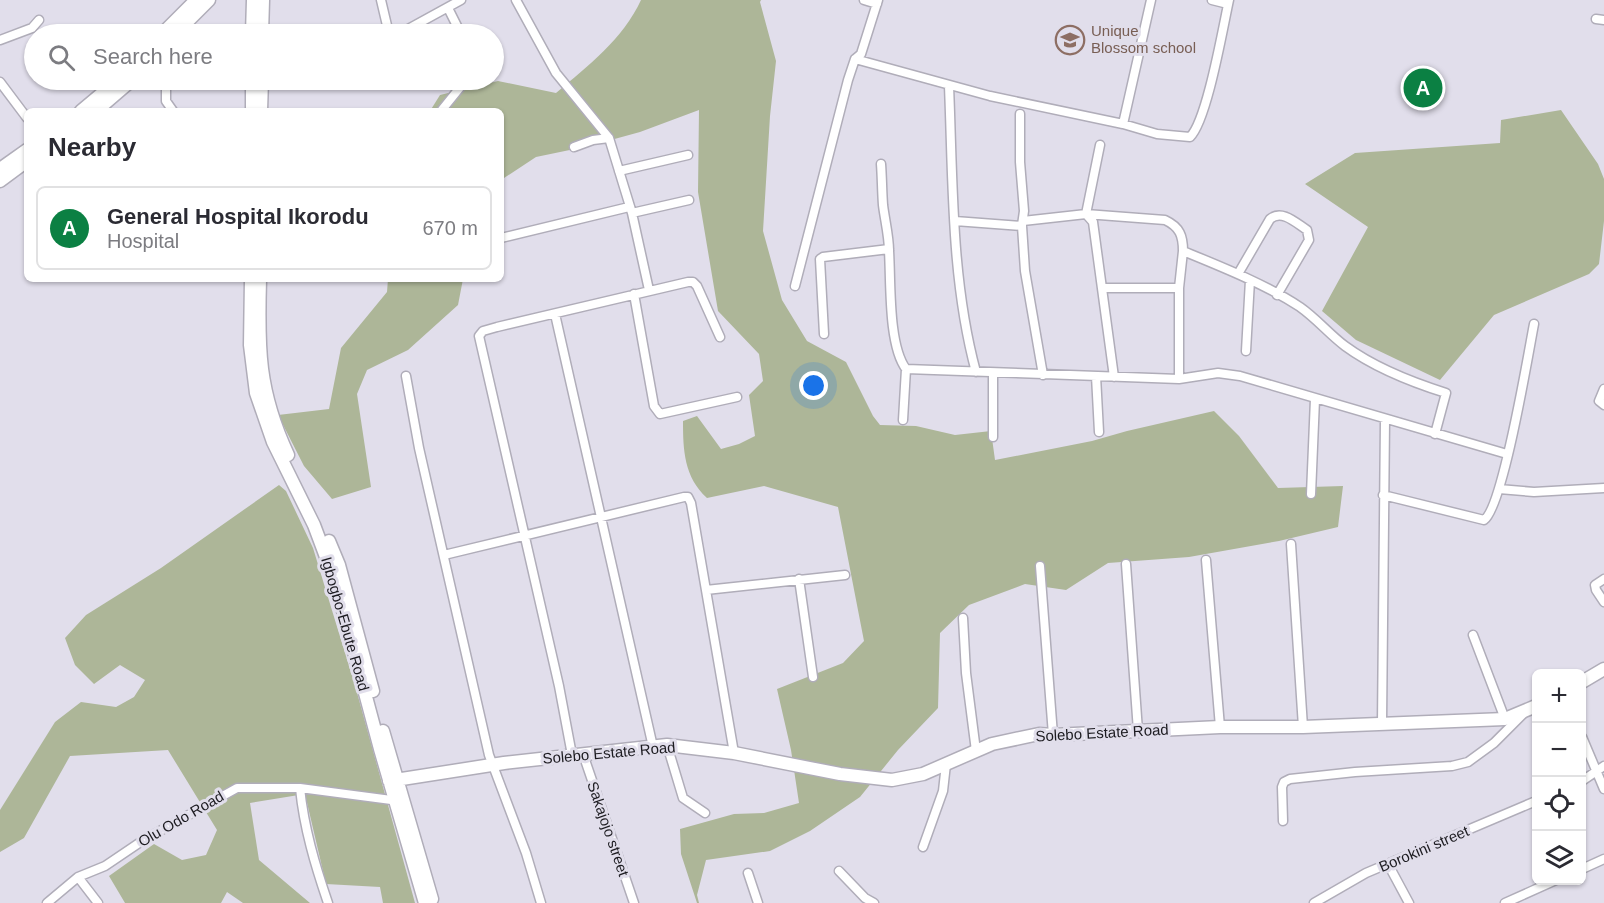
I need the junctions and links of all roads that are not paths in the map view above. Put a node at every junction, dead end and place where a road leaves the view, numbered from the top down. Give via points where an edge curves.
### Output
1 (196, 0) edge
2 (209, 0) edge
3 (253, 0) edge
4 (263, 0) edge
5 (381, 0) edge
6 (461, 0) edge
7 (516, 0) edge
8 (864, 0) edge
9 (1151, 0) edge
10 (1212, 0) edge
11 (877, 2) edge
12 (1229, 2) edge
13 (448, 8) junction
14 (39, 20) dead end
15 (36, 24) edge
16 (172, 24) edge
17 (186, 24) edge
18 (252, 24) edge
19 (262, 24) edge
20 (387, 24) edge
21 (418, 24) edge
22 (456, 24) edge
23 (24, 31) edge
24 (0, 40) edge
25 (855, 59) junction
26 (0, 82) edge
27 (949, 86) junction
28 (106, 90) edge
29 (120, 90) edge
30 (166, 90) edge
31 (252, 90) edge
32 (262, 90) edge
33 (458, 90) edge
34 (85, 108) edge
35 (99, 108) edge
36 (171, 108) edge
37 (252, 108) edge
38 (261, 108) edge
39 (443, 108) edge
40 (24, 114) edge
41 (1020, 114) dead end
42 (1123, 124) junction
43 (609, 138) junction
44 (1100, 145) dead end
45 (574, 147) dead end
46 (24, 152) edge
47 (688, 155) dead end
48 (24, 163) edge
49 (881, 164) dead end
50 (0, 169) edge
51 (619, 171) junction
52 (0, 181) edge
53 (689, 200) dead end
54 (630, 210) junction
55 (1086, 214) junction
56 (955, 221) junction
57 (1022, 223) junction
58 (504, 237) edge
59 (889, 249) junction
60 (1183, 251) junction
61 (1238, 274) junction
62 (1250, 280) junction
63 (250, 282) edge
64 (260, 282) edge
65 (795, 286) dead end
66 (1103, 288) junction
67 (1179, 288) junction
68 (649, 290) junction
69 (634, 294) junction
70 (1277, 295) junction
71 (555, 314) junction
72 (1534, 324) dead end
73 (824, 334) dead end
74 (720, 337) dead end
75 (1246, 351) dead end
76 (906, 369) junction
77 (976, 372) junction
78 (993, 373) junction
79 (1043, 375) junction
80 (406, 376) dead end
81 (1096, 376) junction
82 (1114, 376) junction
83 (1179, 379) junction
84 (1604, 389) edge
85 (737, 397) dead end
86 (1315, 399) junction
87 (1604, 405) edge
88 (903, 420) dead end
89 (1385, 420) junction
90 (1099, 432) dead end
91 (1435, 434) junction
92 (993, 437) dead end
93 (1507, 454) junction
94 (1604, 488) edge
95 (1499, 489) junction
96 (1311, 494) dead end
97 (1383, 495) junction
98 (600, 517) junction
99 (524, 535) junction
100 (1291, 544) dead end
101 (444, 555) junction
102 (1206, 560) dead end
103 (1126, 564) dead end
104 (1040, 566) dead end
105 (845, 574) dead end
106 (799, 579) junction
107 (1604, 579) edge
108 (706, 590) junction
109 (1604, 602) edge
110 (963, 618) dead end
111 (1473, 635) dead end
112 (1604, 669) edge
113 (813, 677) dead end
114 (1586, 679) edge
115 (1531, 709) edge
116 (1505, 719) junction
117 (1382, 723) junction
118 (1220, 727) junction
119 (1303, 727) junction
120 (1138, 731) junction
121 (1053, 735) junction
122 (667, 745) junction
123 (1586, 745) edge
124 (653, 747) junction
125 (976, 751) junction
126 (734, 753) junction
127 (577, 754) junction
128 (946, 764) junction
129 (493, 765) junction
130 (1600, 769) edge
131 (1586, 778) edge
132 (393, 780) junction
133 (300, 788) junction
134 (1604, 789) edge
135 (399, 801) junction
136 (1532, 803) edge
137 (705, 813) dead end
138 (1283, 821) dead end
139 (923, 847) dead end
140 (1604, 859) edge
141 (1388, 864) junction
142 (1586, 867) edge
143 (839, 871) dead end
144 (748, 873) dead end
145 (78, 877) junction
146 (1545, 885) edge
147 (866, 901) edge
148 (46, 903) edge
149 (98, 903) edge
150 (328, 903) edge
151 (425, 903) edge
152 (434, 903) edge
153 (541, 903) edge
154 (634, 903) edge
155 (758, 903) edge
156 (1314, 903) edge
157 (1409, 903) edge
158 (1505, 903) edge

1 - 16 main road
2 - 17 main road
3 - 18 main road
4 - 19 main road
5 - 20 street
6 - 13 street
7 - 43 street via 556,73
8 - 11 street
9 - 42 street
10 - 12 street
11 - 25 street via 861,54
12 - 42 street via 1196,131 1182,137
13 - 21 street
13 - 22 street
14 - 15 street
23 - 24 street
25 - 27 street
25 - 65 street
26 - 40 street
27 - 42 street
27 - 56 street
28 - 34 main road
29 - 35 main road
30 - 36 street
31 - 37 main road
32 - 38 main road
33 - 39 street
41 - 57 street
43 - 45 street
43 - 51 street
44 - 55 street
46 - 50 main road
47 - 51 street
48 - 52 main road
49 - 59 street
51 - 54 street
53 - 54 street
54 - 58 street
54 - 68 street
55 - 57 street
55 - 60 street via 1173,223 1183,236
55 - 66 street via 1094,222
56 - 57 street
56 - 77 street via 960,296
57 - 79 street via 1025,271
59 - 73 street via 820,259
59 - 76 street via 897,348
60 - 61 street
60 - 67 street
61 - 62 street
61 - 70 street via 1270,219 1282,214 1307,230 1309,240
62 - 70 street
62 - 75 street
63 - 132 main road, Igbogbo-Ebute Road via 250,345 256,393 273,442 314,525 335,581
64 - 132 main road, Igbogbo-Ebute Road via 260,361 270,408 339,566
66 - 67 street
66 - 82 street
67 - 83 street
68 - 69 street
68 - 74 street via 693,282
69 - 71 street
69 - 85 street via 654,406 660,414
70 - 91 street via 1316,318 1345,346 1368,360 1391,373 1446,393
71 - 98 street
71 - 99 street, Sakajojo street via 497,327 479,336
72 - 93 street
76 - 77 street
76 - 88 street
77 - 78 street
78 - 79 street
78 - 92 street
79 - 81 street
80 - 101 street
81 - 82 street
81 - 90 street
82 - 83 street
83 - 86 street via 1218,373 1240,376
84 - 87 street via 1599,401
86 - 89 street
86 - 96 street
89 - 91 street
89 - 97 street
91 - 93 street
93 - 95 street
94 - 95 street via 1534,492
95 - 97 street via 1484,520
97 - 117 street
98 - 99 street
98 - 108 street via 688,498
98 - 124 street
99 - 101 street
99 - 127 street, Sakajojo street
100 - 119 street
101 - 129 street
102 - 118 street
103 - 120 street
104 - 121 street
105 - 106 street
106 - 108 street
106 - 113 street
107 - 109 street via 1595,585
108 - 126 street
110 - 125 street
111 - 116 street
112 - 114 main road
115 - 116 main road, Solebo Estate Road
115 - 138 street via 1467,762 1290,779 1282,787
116 - 117 main road, Solebo Estate Road
117 - 119 main road, Solebo Estate Road
118 - 119 main road, Solebo Estate Road
118 - 120 main road, Solebo Estate Road
120 - 121 main road, Solebo Estate Road
121 - 125 main road, Solebo Estate Road via 1039,734
122 - 124 main road, Solebo Estate Road
122 - 126 main road, Solebo Estate Road
122 - 137 street via 684,798
123 - 130 street
124 - 127 main road, Solebo Estate Road
125 - 128 main road, Solebo Estate Road
126 - 128 main road, Solebo Estate Road via 892,780 923,774
127 - 129 main road, Solebo Estate Road
127 - 154 street, Sakajojo street
128 - 139 street via 943,791
129 - 132 main road, Solebo Estate Road
129 - 153 street
130 - 131 street
130 - 134 street
132 - 135 main road, Igbogbo-Ebute Road
133 - 135 street, Olu Odo Road
133 - 145 street, Olu Odo Road via 237,788 141,841 105,866
133 - 150 street via 308,841
135 - 151 main road, Igbogbo-Ebute Road
135 - 152 main road, Igbogbo-Ebute Road
136 - 141 street, Borokini street
140 - 142 street
141 - 156 street, Borokini street
141 - 157 street
143 - 147 street
144 - 155 street
145 - 148 street, Olu Odo Road
145 - 149 street
146 - 158 street

